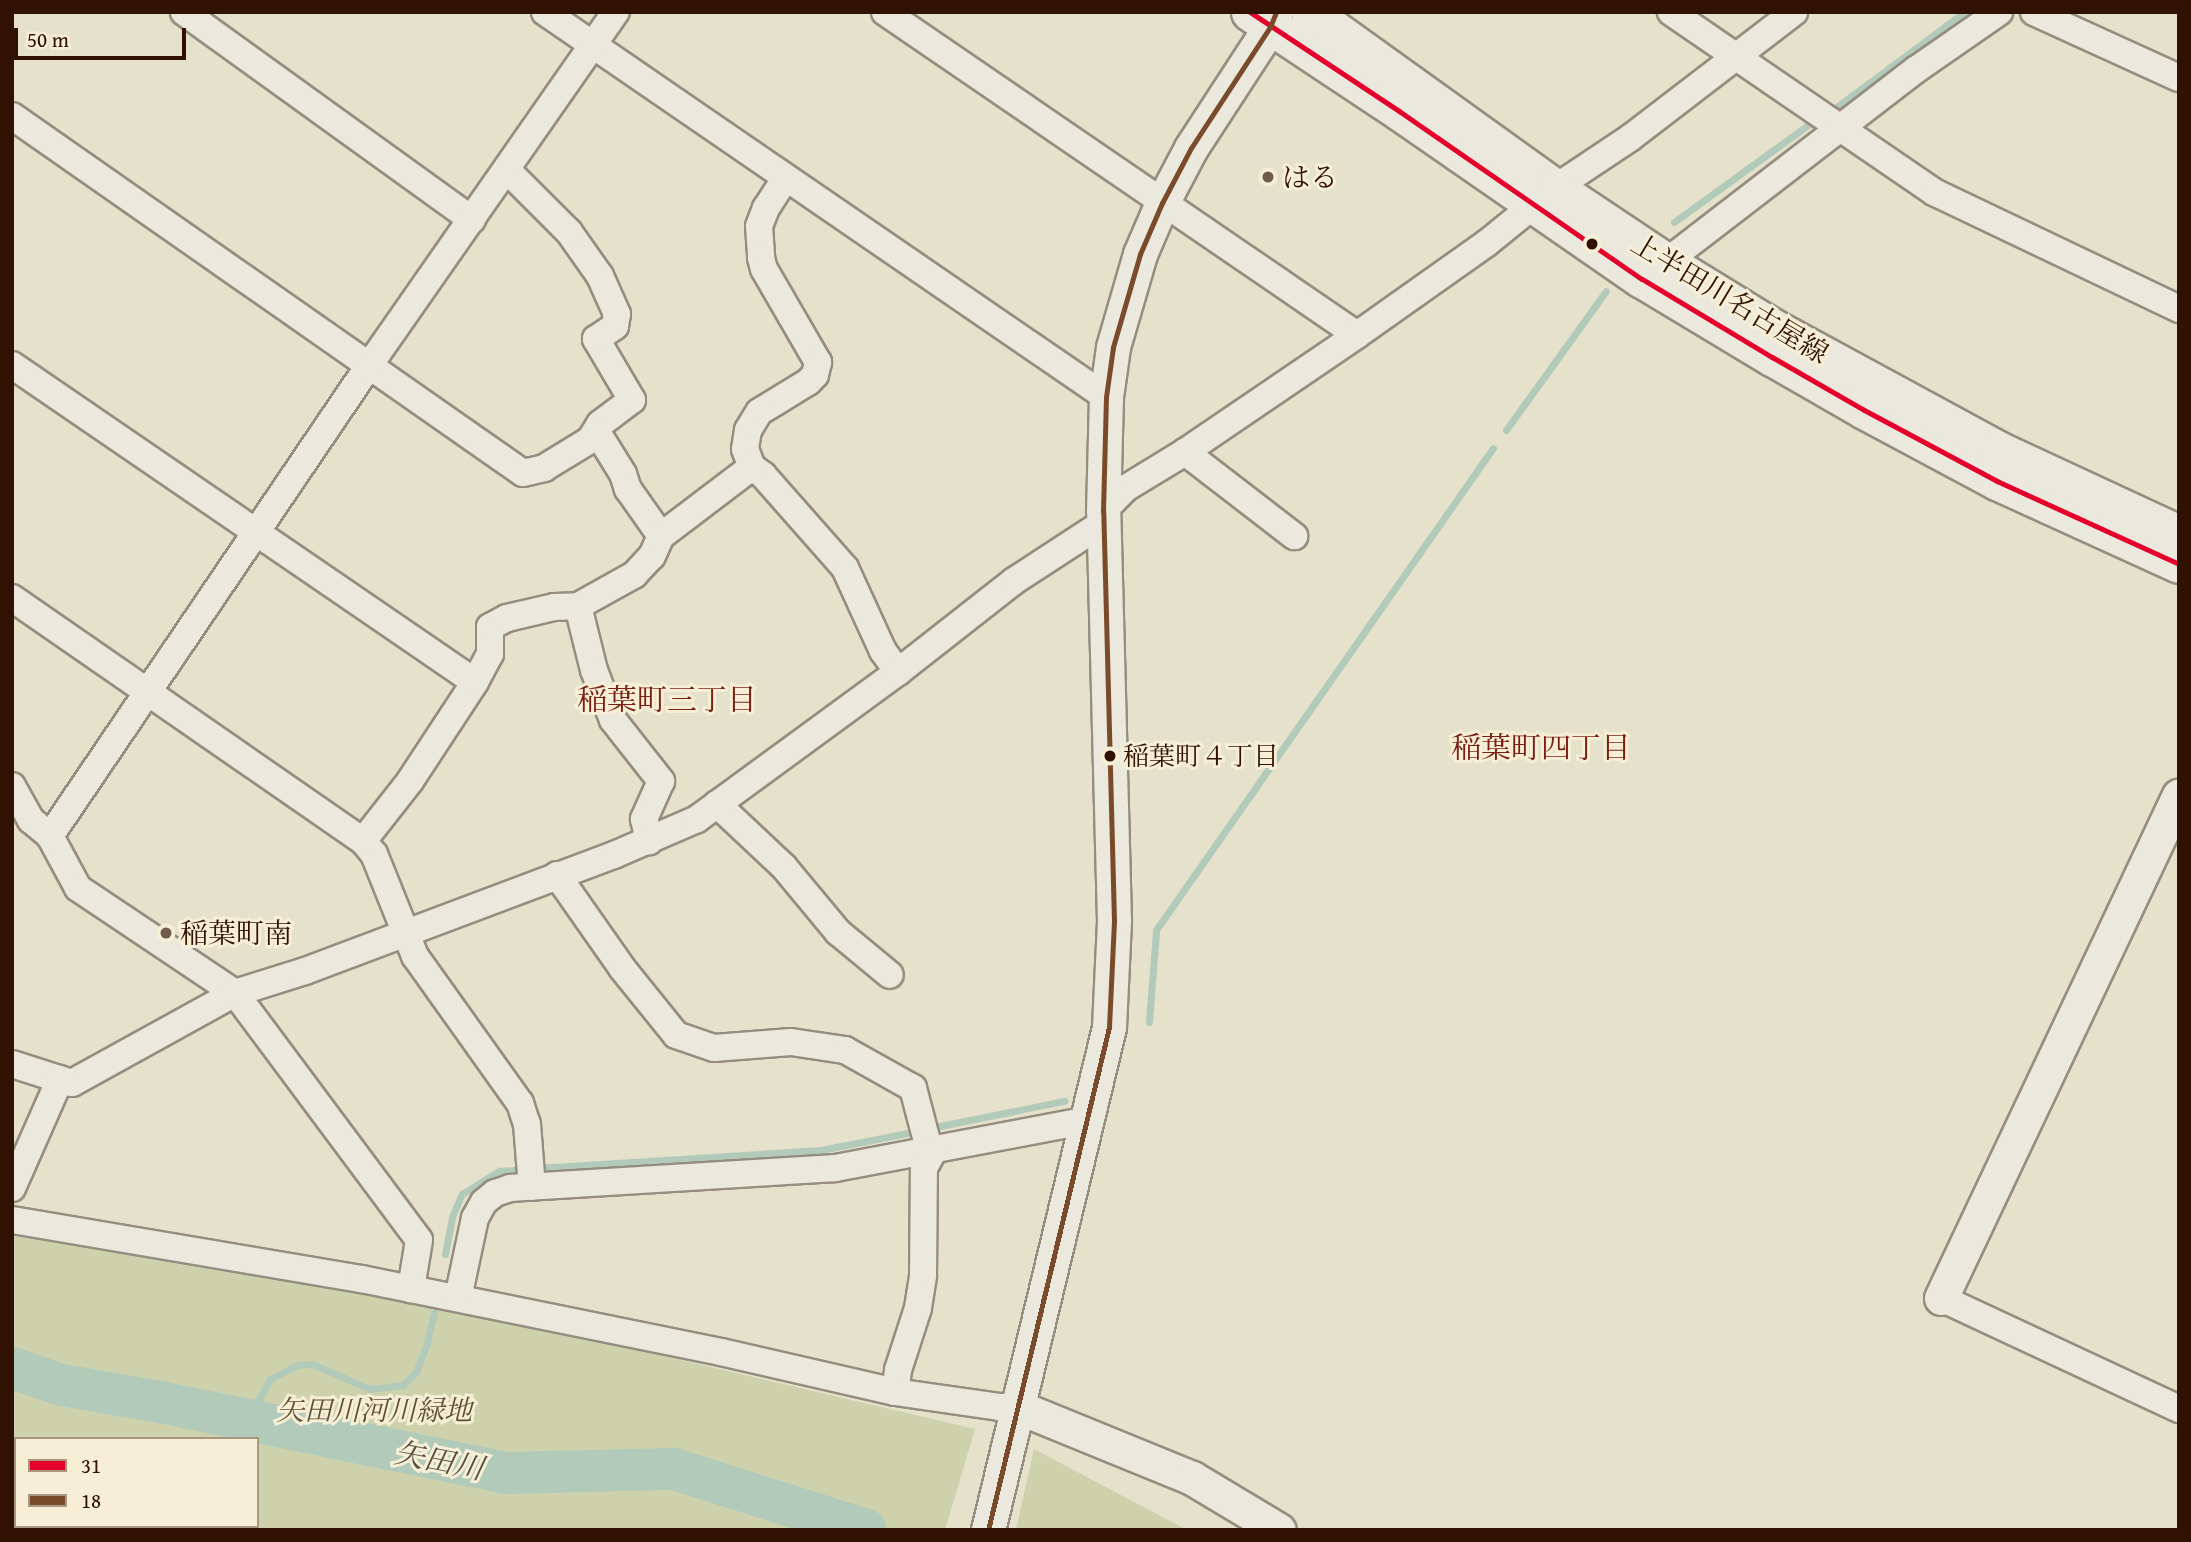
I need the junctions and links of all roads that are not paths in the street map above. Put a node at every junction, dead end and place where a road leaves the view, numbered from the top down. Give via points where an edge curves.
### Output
1 (184, 12) edge
2 (545, 12) edge
3 (616, 12) edge
4 (885, 12) edge
5 (1311, 12) edge
6 (1671, 12) edge
7 (1794, 12) edge
8 (1999, 12) edge
9 (2034, 12) edge
10 (1274, 16) edge
11 (594, 47) junction
12 (1737, 58) junction
13 (2179, 78) edge
14 (12, 116) edge
15 (1837, 128) junction
16 (507, 170) junction
17 (785, 179) junction
18 (1545, 196) junction
19 (1162, 203) junction
20 (472, 220) junction
21 (1666, 262) junction
22 (2179, 309) edge
23 (1357, 335) junction
24 (12, 365) edge
25 (368, 367) junction
26 (1105, 397) junction
27 (597, 432) junction
28 (1185, 452) junction
29 (752, 467) junction
30 (1103, 517) junction
31 (256, 533) junction
32 (2179, 534) edge
33 (661, 536) junction
34 (1294, 536) dead end
35 (2179, 564) edge
36 (12, 598) edge
37 (578, 606) junction
38 (898, 672) junction
39 (475, 682) junction
40 (148, 692) junction
41 (12, 786) edge
42 (2179, 795) edge
43 (717, 804) junction
44 (50, 836) junction
45 (363, 841) junction
46 (649, 841) junction
47 (557, 876) junction
48 (404, 933) junction
49 (890, 975) dead end
50 (235, 993) junction
51 (12, 1064) edge
52 (60, 1079) junction
53 (1084, 1121) junction
54 (928, 1140) junction
55 (531, 1172) junction
56 (12, 1188) edge
57 (12, 1220) edge
58 (411, 1289) junction
59 (458, 1298) junction
60 (1941, 1298) joint
61 (895, 1392) junction
62 (2179, 1409) edge
63 (1015, 1418) junction
64 (988, 1530) edge
65 (1279, 1530) edge

1 - 20 street
2 - 11 street
3 - 11 street
4 - 19 street
5 - 18 main road, 上半田川名古屋線
6 - 12 street
7 - 12 street
8 - 15 street
9 - 13 street
10 - 18 main road, 上半田川名古屋線
10 - 19 street
11 - 16 street
11 - 17 street
12 - 15 street
12 - 18 street
14 - 25 street
15 - 21 street
15 - 22 street via 1934,192
16 - 20 street
16 - 27 street via 586,253 617,314 615,326 596,340 632,400 600,424
17 - 26 street
17 - 29 street via 759,226 761,258 818,362 808,382 752,421 745,449
18 - 21 main road, 上半田川名古屋線
18 - 23 street
18 - 35 main road, 上半田川名古屋線 via 1642,279 1864,410 1997,481
19 - 23 street
19 - 26 street via 1140,254 1113,346
20 - 25 street
21 - 32 main road, 上半田川名古屋線 via 1883,390 1998,450
23 - 28 street
24 - 31 street
25 - 27 street via 523,473 544,468
25 - 31 street
26 - 30 street
27 - 33 street
28 - 30 street via 1126,488
28 - 34 street
29 - 33 street
29 - 38 street via 845,568 883,651
30 - 38 street
30 - 53 street via 1114,921 1108,1027
31 - 39 street
31 - 40 street
33 - 37 street via 652,556 634,575
36 - 40 street
37 - 39 street via 507,618 489,627 490,654
37 - 46 street via 613,720 661,781 644,819
38 - 43 street
39 - 45 street via 410,781
40 - 44 street
40 - 45 street
41 - 44 street via 31,820
42 - 60 street
43 - 46 street via 697,819
43 - 49 street via 784,867 838,932
44 - 50 street via 78,888
45 - 48 street via 374,854
46 - 47 street
47 - 48 street
47 - 54 street via 676,1035 714,1048 790,1042 845,1050 913,1088
48 - 50 street
48 - 55 street via 415,956 520,1103 527,1124
50 - 52 street via 72,1083
50 - 58 street via 419,1240
51 - 52 street
52 - 56 street
53 - 54 street
53 - 63 street
54 - 55 street via 835,1168
54 - 61 street via 923,1275
55 - 59 street via 484,1202 475,1218
57 - 58 street
58 - 59 street
59 - 61 street
60 - 62 street
61 - 63 street
63 - 64 street
63 - 65 street via 1192,1478

